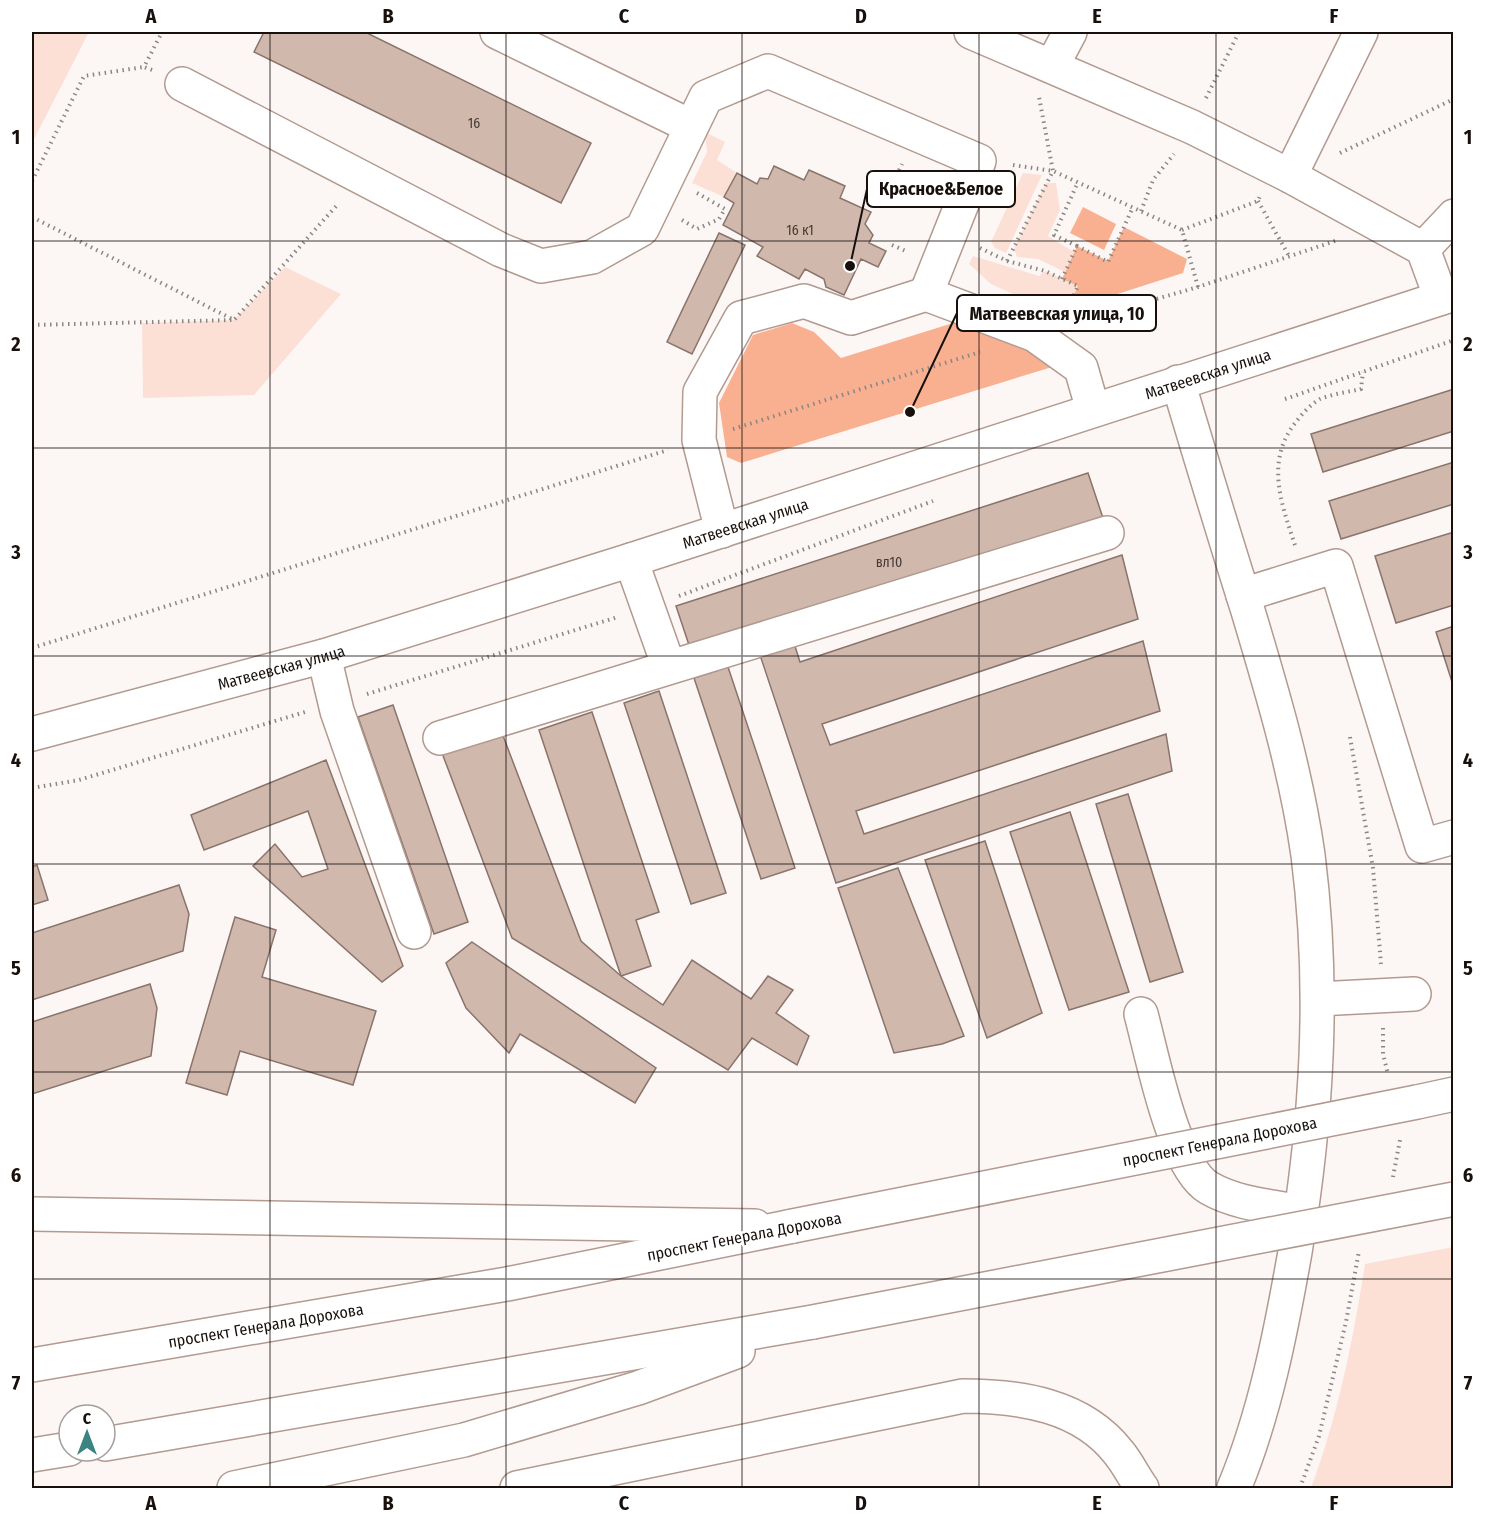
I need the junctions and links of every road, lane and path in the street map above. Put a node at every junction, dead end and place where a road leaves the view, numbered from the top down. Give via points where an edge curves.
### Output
1 (497, 32) edge
2 (971, 32) edge
3 (1070, 32) edge
4 (1239, 32) edge
5 (1361, 32) edge
6 (1053, 66) junction
7 (144, 67) dead end
8 (182, 84) dead end
9 (1454, 99) edge
10 (690, 126) junction
11 (1192, 127) junction
12 (905, 156) dead end
13 (979, 161) junction
14 (1053, 171) junction
15 (1281, 172) junction
16 (361, 177) junction
17 (32, 181) edge
18 (1078, 182) junction
19 (889, 192) dead end
20 (1258, 201) junction
21 (1132, 207) junction
22 (1141, 211) junction
23 (1454, 216) edge
24 (32, 218) edge
25 (1380, 227) junction
26 (1182, 230) junction
27 (952, 234) junction
28 (892, 245) dead end
29 (1077, 246) junction
30 (1423, 249) junction
31 (1289, 256) junction
32 (909, 261) dead end
33 (1007, 261) junction
34 (1062, 279) junction
35 (1198, 287) junction
36 (926, 294) junction
37 (1447, 296) edge
38 (234, 320) junction
39 (1076, 322) junction
40 (32, 325) edge
41 (1035, 335) junction
42 (1454, 340) edge
43 (982, 352) dead end
44 (1178, 382) junction
45 (1285, 399) dead end
46 (1093, 410) junction
47 (699, 440) junction
48 (938, 499) dead end
49 (722, 531) junction
50 (1107, 533) dead end
51 (632, 560) junction
52 (1243, 595) junction
53 (648, 608) junction
54 (32, 648) edge
55 (324, 656) junction
56 (669, 667) junction
57 (336, 703) junction
58 (32, 734) edge
59 (440, 738) dead end
60 (32, 788) edge
61 (1454, 837) edge
62 (414, 932) dead end
63 (1414, 994) dead end
64 (1318, 999) junction
65 (1141, 1014) dead end
66 (1454, 1094) edge
67 (1454, 1200) edge
68 (1302, 1212) junction
69 (32, 1214) edge
70 (793, 1226) junction
71 (813, 1322) junction
72 (32, 1365) edge
73 (117, 1442) edge
74 (57, 1451) edge
75 (32, 1455) edge
76 (234, 1488) edge
77 (517, 1488) edge
78 (1142, 1488) edge
79 (1234, 1488) edge

1 - 10 street
2 - 6 street
3 - 6 street
4 - 11 path
5 - 15 street
6 - 11 street
6 - 14 path via 1039,96
7 - 17 path via 84,76
8 - 16 street
9 - 15 path
10 - 13 street via 706,97 768,71
10 - 16 street via 642,229 592,256 541,266 501,250
11 - 15 street
11 - 22 path via 1153,180
12 - 19 path
13 - 14 path
13 - 27 street
14 - 18 path
14 - 33 path
15 - 20 path
15 - 25 street
16 - 38 path
18 - 21 path
18 - 29 path via 1054,235
20 - 26 path
20 - 31 path
21 - 22 path
21 - 29 path via 1108,262
22 - 26 path
23 - 30 street
24 - 38 path
25 - 30 street
25 - 31 path
26 - 35 path
27 - 33 path
27 - 36 street
28 - 32 path via 912,254
29 - 34 path
30 - 37 street
31 - 35 path
33 - 34 path
34 - 39 path via 1078,286 1070,304
35 - 39 path
36 - 41 street
36 - 47 street via 851,318 804,301 741,318 700,392
37 - 44 street, Матвеевская улица
38 - 40 path
39 - 41 path
41 - 46 street via 1081,368
42 - 45 path
43 - 47 path
44 - 46 street, Матвеевская улица
44 - 52 street
46 - 49 street, Матвеевская улица
47 - 49 street
47 - 54 path
48 - 53 path
49 - 51 street, Матвеевская улица
50 - 56 street
51 - 53 street
51 - 55 street, Матвеевская улица
52 - 61 street via 1336,566 1422,846
52 - 64 street via 1281,718 1295,785 1314,909
53 - 56 street
53 - 57 path
55 - 57 street
55 - 58 street, Матвеевская улица
56 - 59 street
57 - 60 path via 79,780
57 - 62 street
63 - 64 street
64 - 68 street via 1309,1168
65 - 68 street via 1165,1110 1188,1164 1206,1186 1235,1200
66 - 70 street, проспект Генерала Дорохова, bridge
67 - 71 street, bridge
68 - 79 street via 1266,1391
69 - 70 street
70 - 72 street, проспект Генерала Дорохова via 507,1284
71 - 73 street
71 - 76 street via 638,1388 464,1440
74 - 75 street
77 - 78 street via 963,1396 1009,1396 1040,1402 1088,1424 1118,1452

